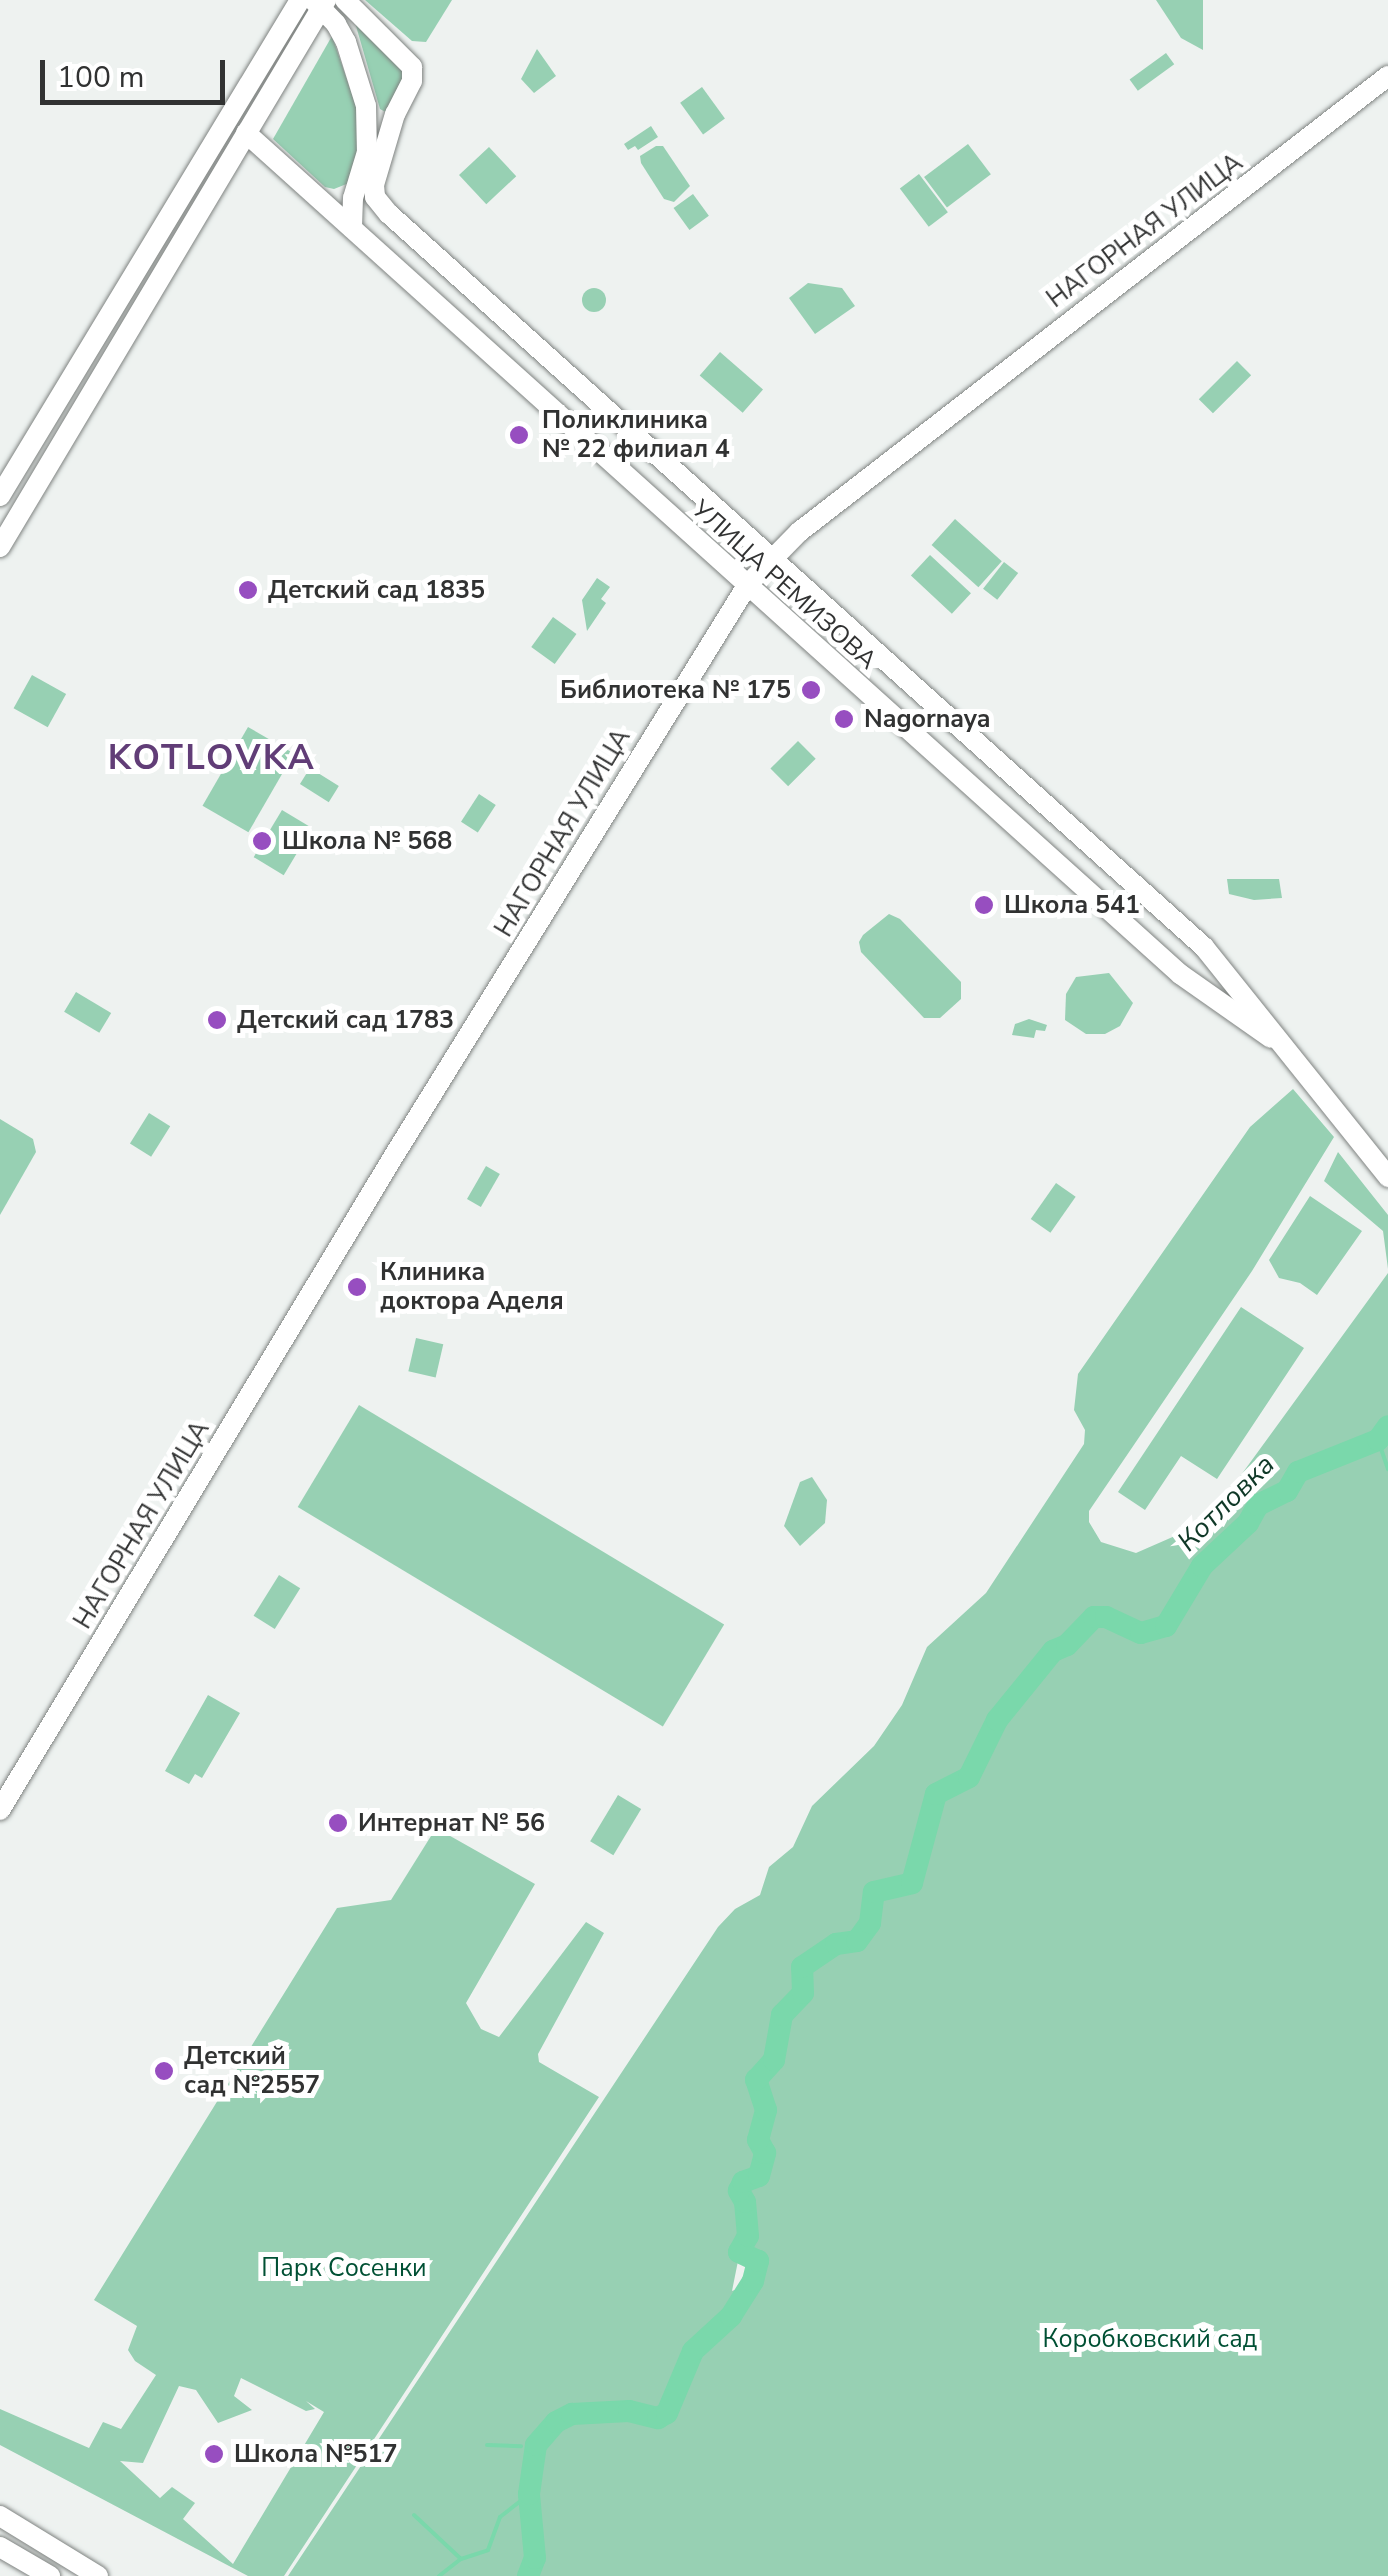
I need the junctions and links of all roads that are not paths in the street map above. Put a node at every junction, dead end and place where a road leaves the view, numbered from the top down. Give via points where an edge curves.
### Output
1 (300, 0) edge
2 (345, 0) edge
3 (320, 2) edge
4 (1388, 76) edge
5 (366, 106) junction
6 (396, 114) junction
7 (246, 134) junction
8 (359, 181) junction
9 (314, 194) junction
10 (388, 214) junction
11 (352, 228) junction
12 (0, 496) edge
13 (0, 548) edge
14 (770, 557) junction
15 (748, 584) junction
16 (1204, 947) junction
17 (1180, 974) junction
18 (1231, 982) junction
19 (1214, 1000) junction
20 (1283, 1047) junction
21 (1388, 1177) edge
22 (0, 1810) edge
23 (0, 2516) edge
24 (0, 2547) edge
25 (50, 2576) edge
26 (98, 2576) edge

1 - 12 street
2 - 6 street via 412,67
3 - 5 street via 346,42
3 - 7 street
4 - 14 street, НАГОРНАЯ УЛИЦА
5 - 6 street via 379,122
5 - 8 street via 367,152
6 - 10 street via 374,185
7 - 9 street, УЛИЦА РЕМИЗОВА
7 - 13 street
8 - 9 street via 341,192
8 - 11 street
9 - 11 street, УЛИЦА РЕМИЗОВА
10 - 11 street via 372,210
10 - 14 street, УЛИЦА РЕМИЗОВА
11 - 15 street, УЛИЦА РЕМИЗОВА
14 - 15 street, НАГОРНАЯ УЛИЦА
14 - 16 street, УЛИЦА РЕМИЗОВА
15 - 17 street, УЛИЦА РЕМИЗОВА
15 - 22 street, НАГОРНАЯ УЛИЦА
16 - 17 street via 1205,972
16 - 18 street, УЛИЦА РЕМИЗОВА
17 - 19 street, УЛИЦА РЕМИЗОВА
18 - 19 street via 1213,982
18 - 20 street, УЛИЦА РЕМИЗОВА
19 - 20 street, УЛИЦА РЕМИЗОВА
20 - 21 street, УЛИЦА РЕМИЗОВА
23 - 26 street
24 - 25 street

